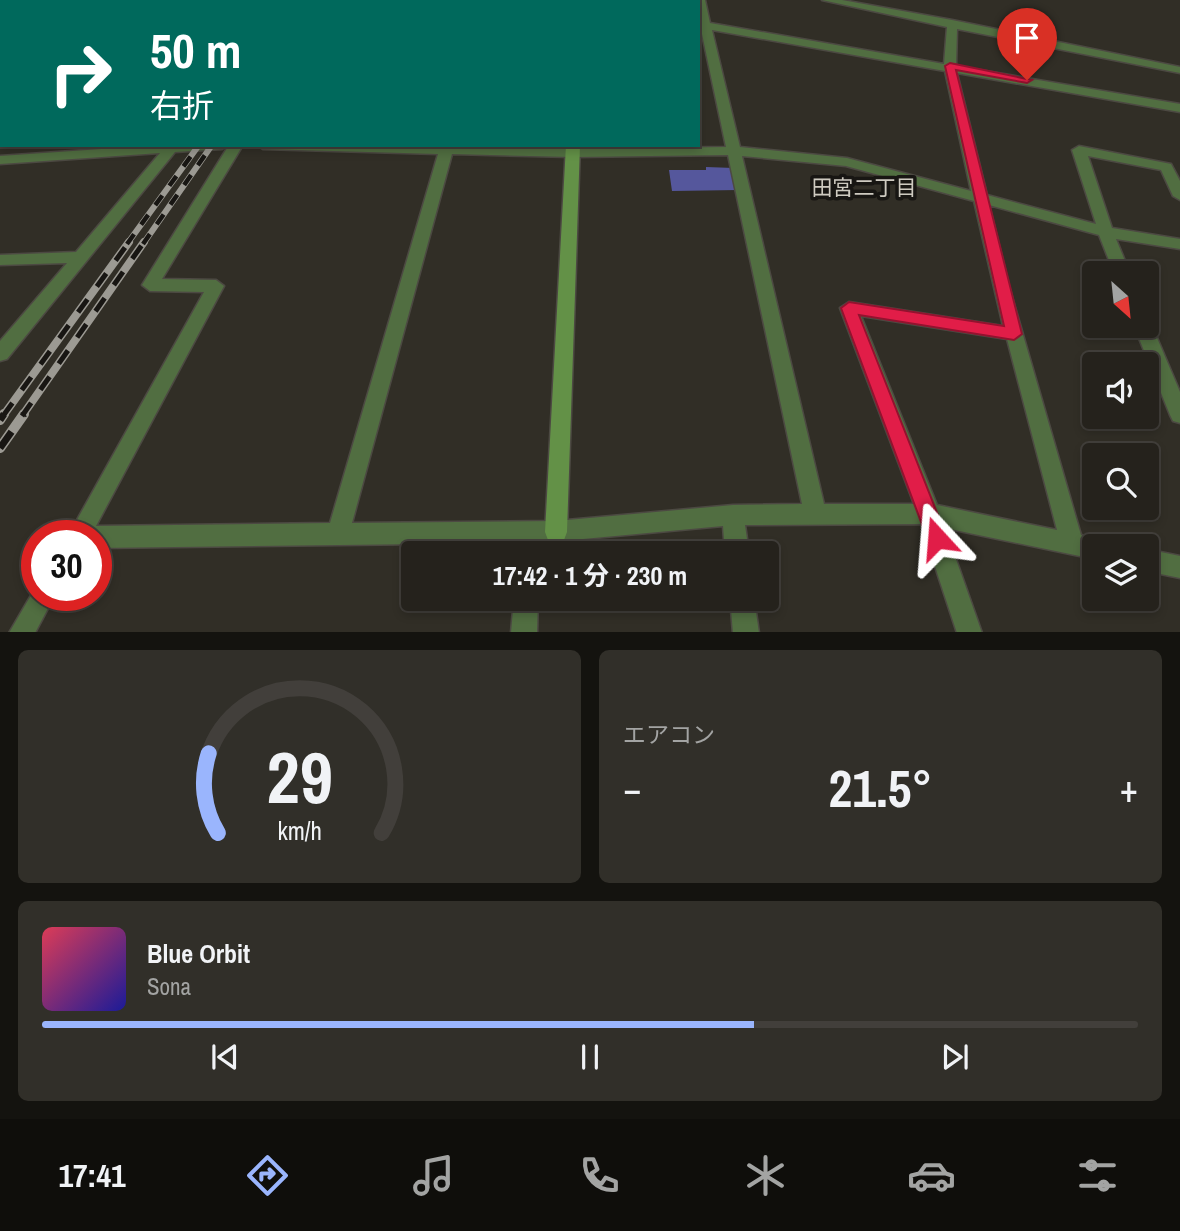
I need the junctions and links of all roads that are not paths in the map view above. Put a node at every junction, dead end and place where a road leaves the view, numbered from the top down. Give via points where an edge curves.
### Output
1 (700, 0) edge
2 (827, 0) edge
3 (952, 23) junction
4 (707, 26) junction
5 (950, 66) junction
6 (1180, 70) edge
7 (1180, 108) edge
8 (235, 147) edge
9 (410, 147) edge
10 (172, 148) edge
11 (573, 149) edge
12 (446, 150) junction
13 (735, 151) junction
14 (0, 160) edge
15 (1180, 195) edge
16 (981, 201) junction
17 (1106, 232) junction
18 (1180, 244) edge
19 (82, 257) junction
20 (0, 260) edge
21 (1117, 261) edge
22 (1014, 334) junction
23 (1148, 338) edge
24 (0, 354) edge
25 (1180, 415) edge
26 (815, 513) junction
27 (929, 514) junction
28 (733, 515) junction
29 (88, 520) edge
30 (556, 532) junction
31 (338, 534) junction
32 (112, 537) edge
33 (504, 541) edge
34 (531, 541) edge
35 (736, 541) edge
36 (1082, 543) edge
37 (1082, 546) edge
38 (1159, 563) edge
39 (1180, 567) edge
40 (33, 611) edge
41 (525, 611) edge
42 (744, 611) edge
43 (21, 632) edge
44 (524, 632) edge
45 (746, 632) edge
46 (970, 632) edge

1 - 4 street
2 - 3 street
3 - 5 street
3 - 6 street
4 - 5 street
4 - 13 street
5 - 7 street
5 - 16 street
8 - 29 street via 150,285 216,286
9 - 12 street
10 - 14 street
10 - 19 street
11 - 12 street
11 - 13 street
11 - 30 street
12 - 31 street
13 - 16 street via 847,162
13 - 26 street
15 - 17 street via 1166,167 1079,150
16 - 17 street
16 - 22 street
17 - 18 street
17 - 21 street
19 - 20 street
19 - 24 street
22 - 27 street via 849,308
22 - 36 street
23 - 25 street
26 - 27 street
26 - 28 street
27 - 37 street
27 - 46 street
28 - 30 street
28 - 35 street
30 - 34 street
31 - 32 street
31 - 33 street
38 - 39 street
40 - 43 street
41 - 44 street
42 - 45 street

